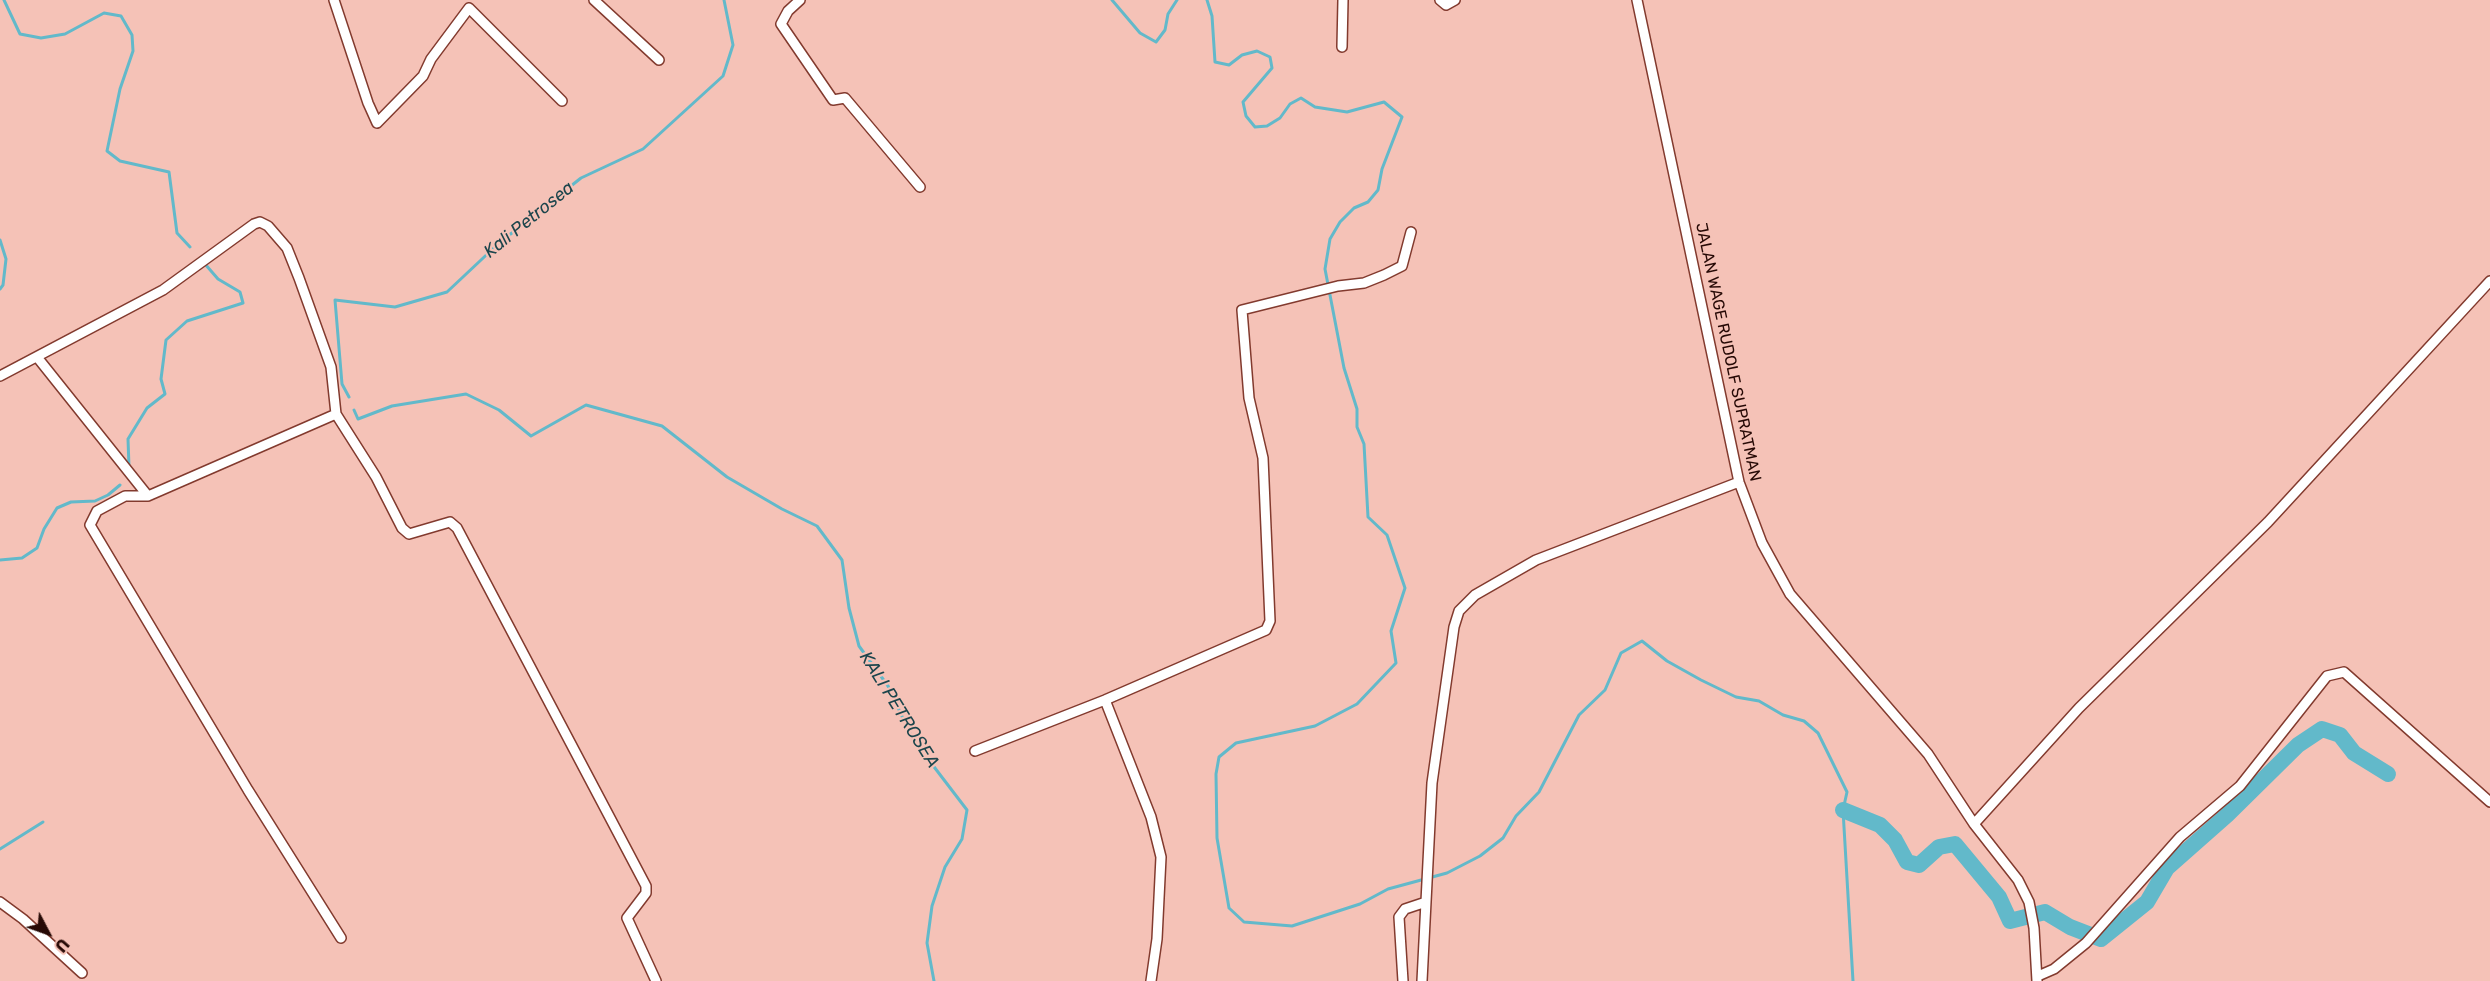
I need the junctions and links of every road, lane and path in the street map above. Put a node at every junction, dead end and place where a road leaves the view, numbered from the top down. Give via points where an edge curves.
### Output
1 (334, 0) edge
2 (594, 0) edge
3 (800, 0) edge
4 (1343, 0) edge
5 (1440, 0) edge
6 (1455, 0) edge
7 (1637, 0) edge
8 (1342, 47) dead end
9 (659, 60) dead end
10 (562, 101) dead end
11 (920, 187) dead end
12 (1411, 232) dead end
13 (2490, 281) edge
14 (37, 357) junction
15 (0, 376) edge
16 (336, 414) junction
17 (1739, 482) junction
18 (148, 496) junction
19 (1106, 700) junction
20 (975, 751) dead end
21 (2490, 802) edge
22 (1974, 824) junction
23 (1426, 897) junction
24 (0, 902) edge
25 (341, 938) dead end
26 (82, 974) dead end
27 (2038, 979) edge
28 (656, 981) edge
29 (1151, 981) edge
30 (1403, 981) edge
31 (1422, 981) edge

1 - 10 street via 377,123 423,76 469,8
2 - 9 street
3 - 11 street via 788,10 781,24 833,99 845,98
4 - 8 street
5 - 6 street via 1446,5
7 - 17 street, JALAN WAGE RUDOLF SUPRATMAN
12 - 19 street via 1402,266 1364,283 1242,310 1246,380 1263,458 1270,621 1266,630
13 - 22 street via 2268,522 2079,708
14 - 15 street
14 - 16 street via 134,308 254,224 265,223 287,248 299,278 331,367
14 - 18 street
16 - 18 street
16 - 28 street via 376,477 404,532 414,533 450,522 457,528 646,886 646,893 627,918
17 - 22 street, JALAN WAGE RUDOLF SUPRATMAN via 1762,543 1790,594 1928,754
17 - 23 street via 1536,560 1475,595 1459,611 1432,783
18 - 25 street via 125,496 97,511 91,519 92,532
19 - 20 street
19 - 29 street via 1151,817 1161,857
21 - 27 street via 2344,672 2327,676 2240,786 2180,837 2086,943
22 - 27 street, JALAN WAGE RUDOLF SUPRATMAN via 2018,880 2029,902
23 - 30 street via 1399,917
23 - 31 street
24 - 26 street

